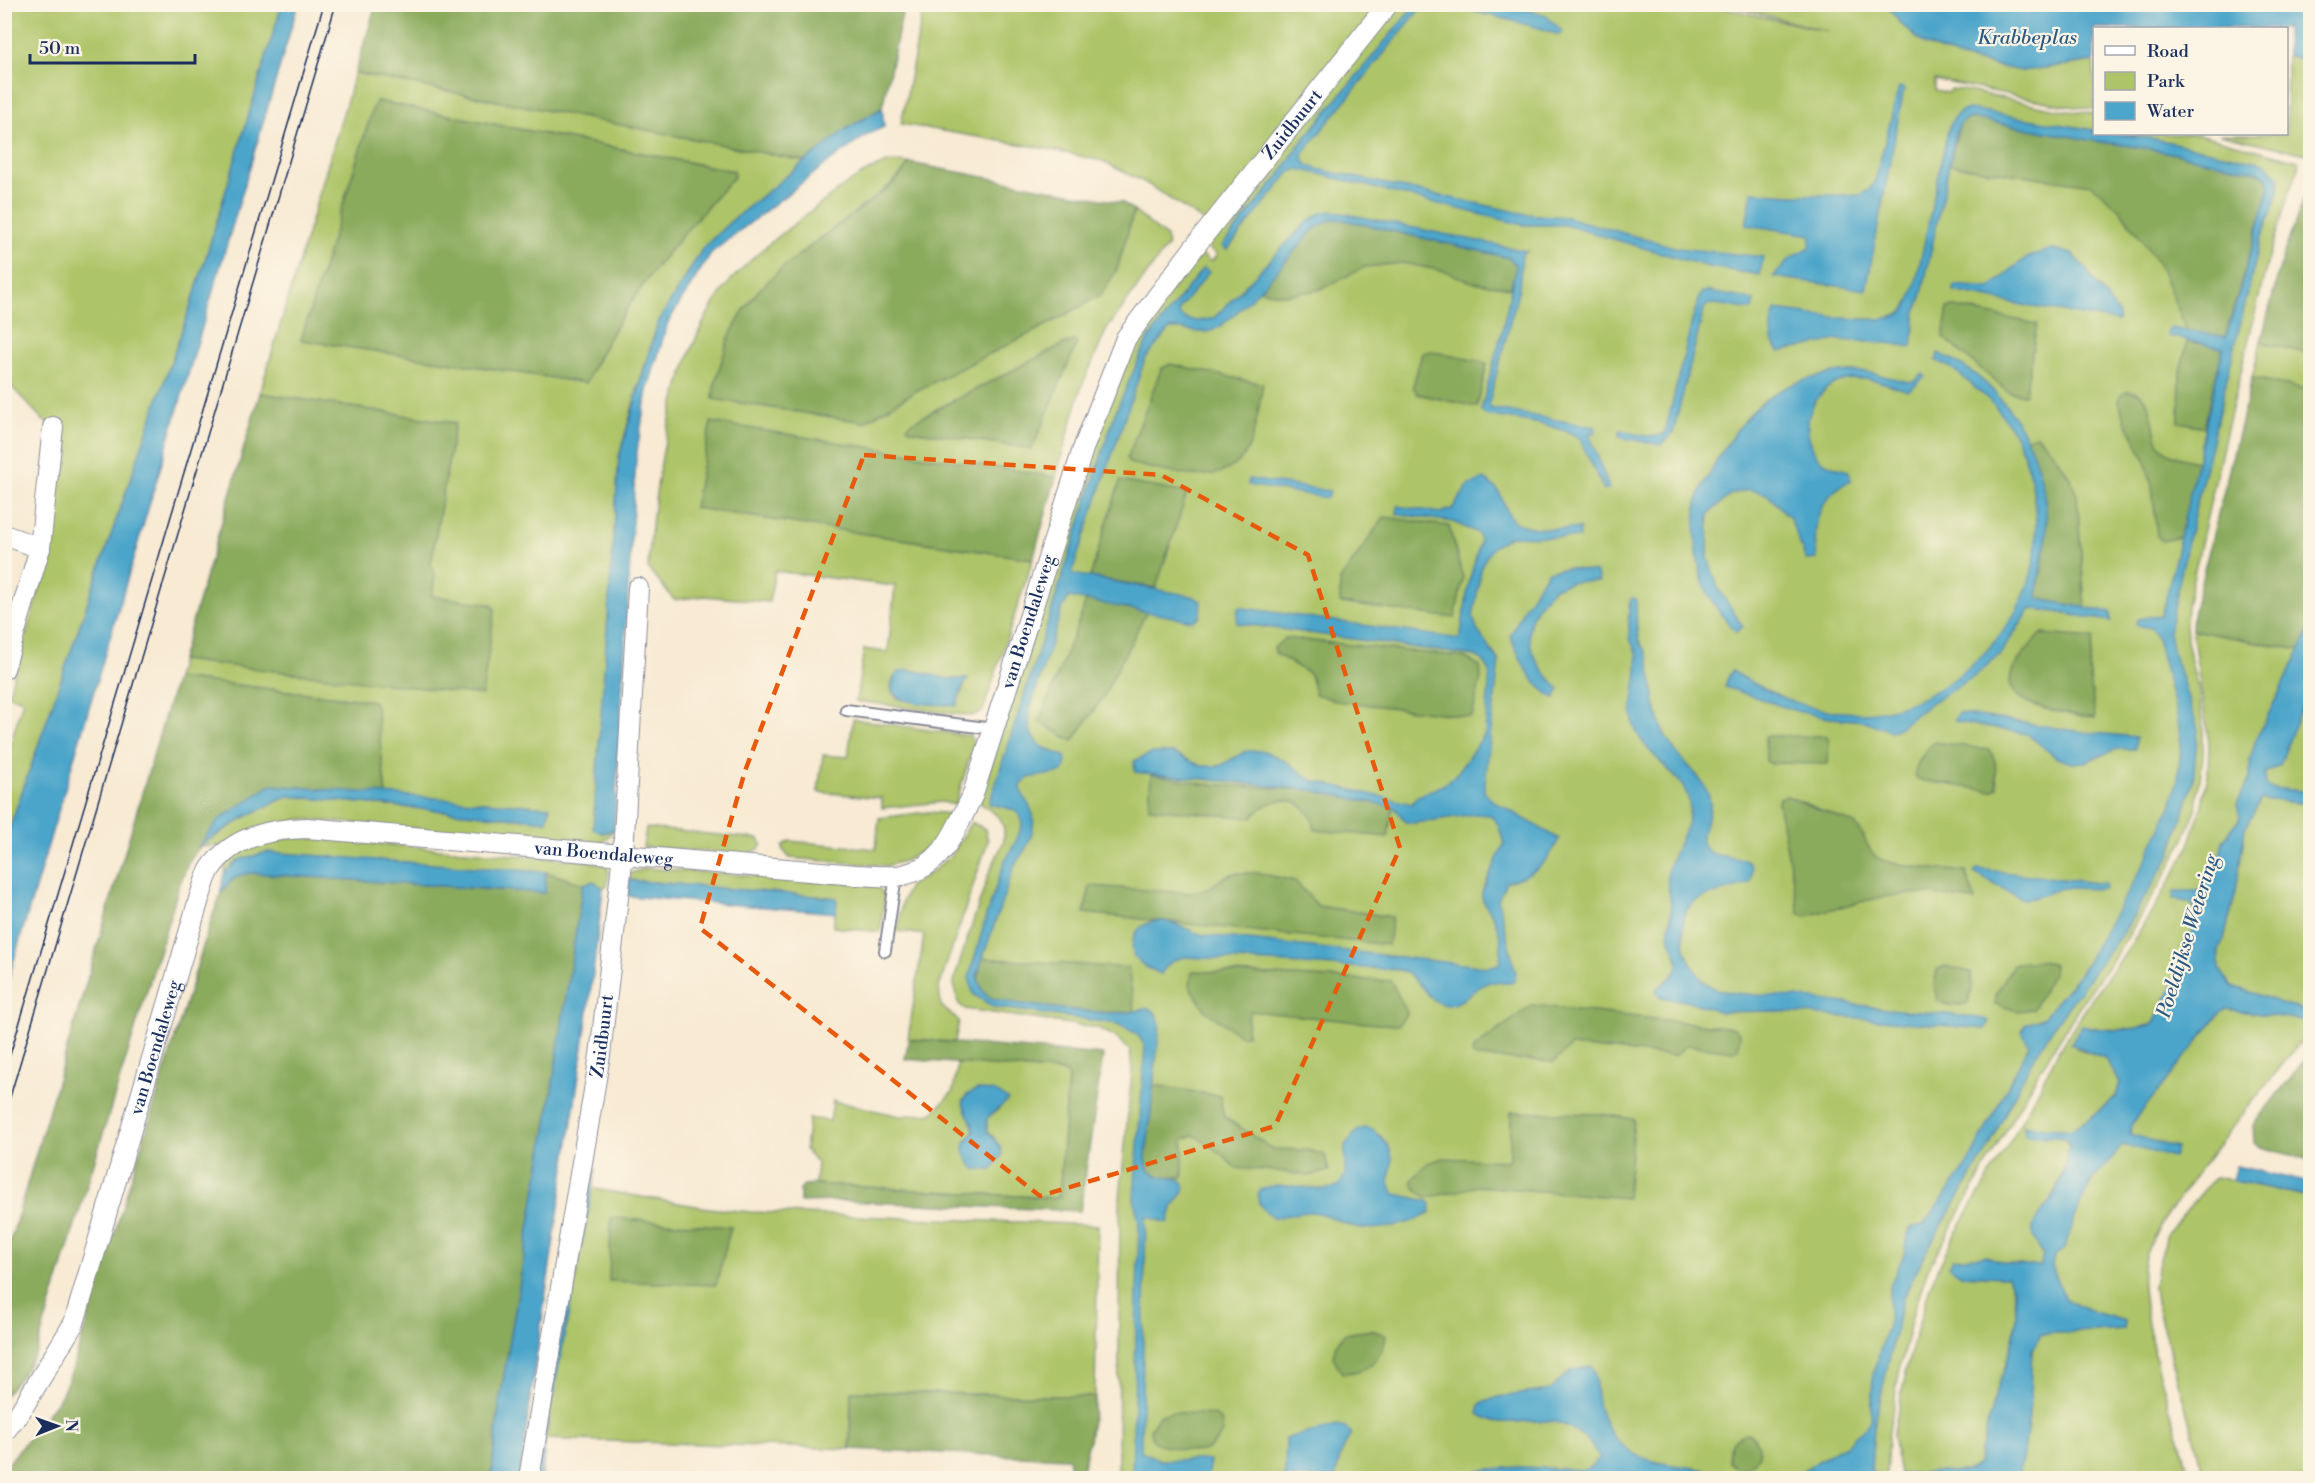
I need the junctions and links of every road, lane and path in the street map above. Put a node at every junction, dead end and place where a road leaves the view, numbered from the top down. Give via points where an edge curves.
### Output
1 (1388, 4) edge
2 (1196, 245) joint
3 (53, 427) dead end
4 (4, 535) edge
5 (40, 548) junction
6 (638, 588) dead end
7 (4, 669) edge
8 (846, 710) dead end
9 (994, 729) junction
10 (623, 854) junction
11 (896, 875) junction
12 (885, 951) dead end
13 (4, 1432) edge
14 (529, 1479) edge

1 - 2 street, Zuidbuurt
2 - 9 street, van Boendaleweg via 1126,338 1083,449
3 - 5 street
4 - 5 street
5 - 7 street
6 - 10 street, Zuidbuurt
8 - 9 lane
9 - 11 street, van Boendaleweg via 972,797 946,849 930,864
10 - 11 street, van Boendaleweg via 856,875
10 - 13 street, van Boendaleweg via 307,828 261,834 223,852 210,870 199,898 74,1323
10 - 14 street, Zuidbuurt via 600,1054
11 - 12 lane

